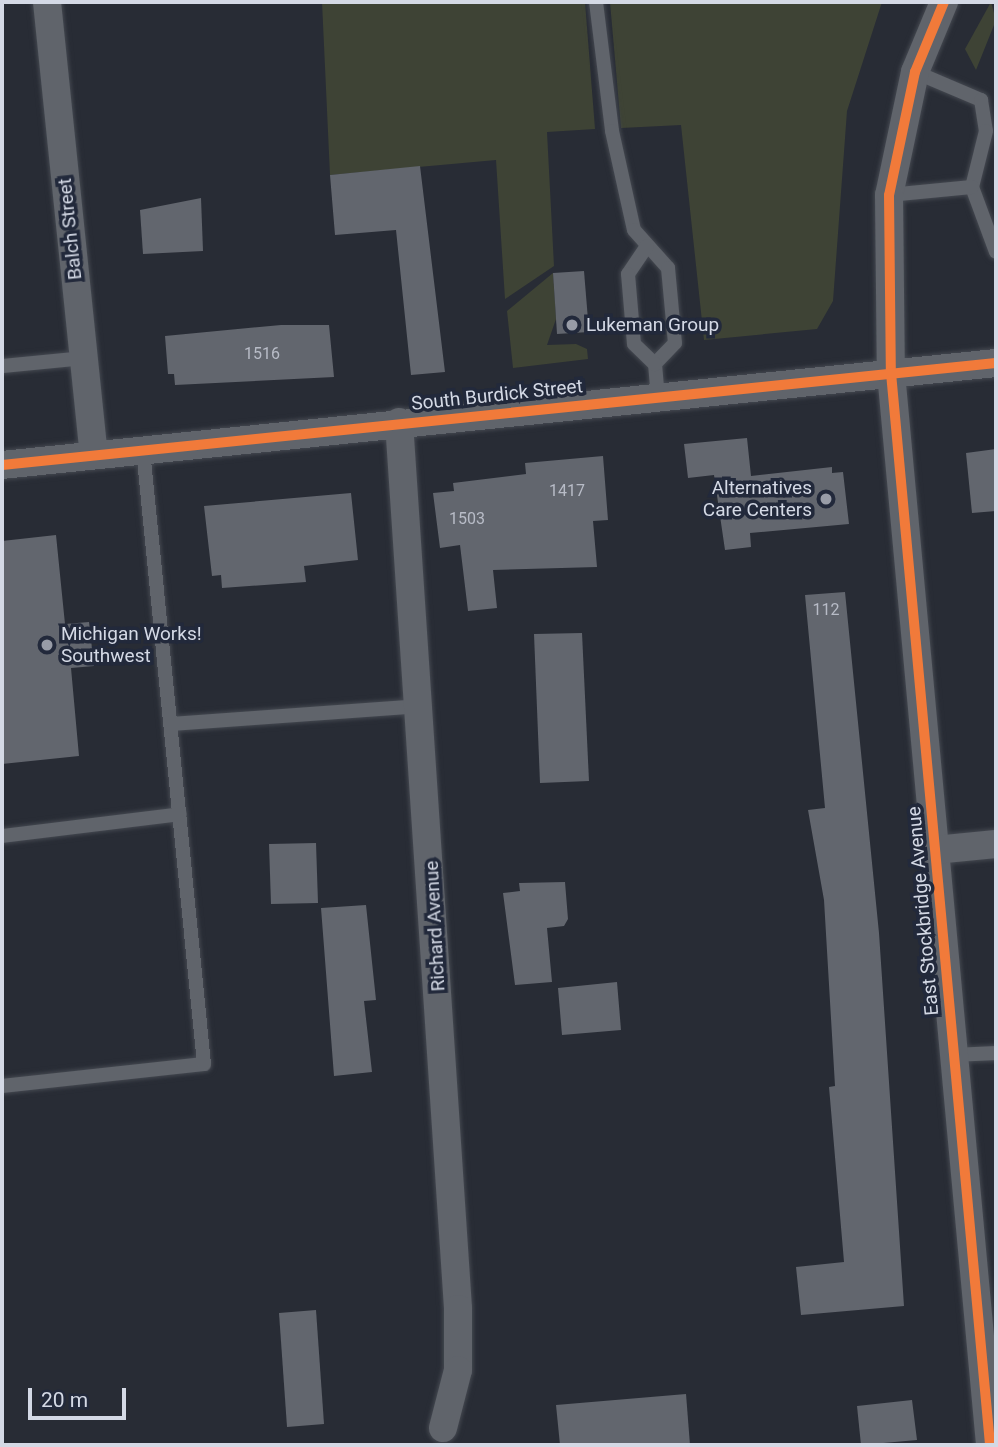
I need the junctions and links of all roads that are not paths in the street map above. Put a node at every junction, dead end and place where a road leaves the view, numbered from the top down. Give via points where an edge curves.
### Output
1 (47, 2) edge
2 (596, 2) edge
3 (944, 2) edge
4 (915, 72) junction
5 (972, 187) junction
6 (888, 195) junction
7 (647, 246) junction
8 (996, 252) edge
9 (83, 358) junction
10 (996, 363) edge
11 (655, 364) junction
12 (2, 366) edge
13 (891, 373) junction
14 (659, 396) junction
15 (399, 422) junction
16 (143, 450) junction
17 (94, 455) junction
18 (2, 465) edge
19 (421, 706) junction
20 (171, 724) junction
21 (180, 814) junction
22 (2, 836) edge
23 (996, 844) edge
24 (935, 850) junction
25 (996, 1053) edge
26 (954, 1055) junction
27 (2, 1086) edge
28 (443, 1428) dead end
29 (989, 1445) edge

1 - 9 street, Balch Street
2 - 7 lane via 612,131 635,230
3 - 4 street, East Stockbridge Avenue
4 - 5 lane via 981,100 986,131
4 - 6 street, East Stockbridge Avenue
5 - 6 lane
5 - 8 lane
6 - 13 street, East Stockbridge Avenue
7 - 11 lane via 628,274 634,344
7 - 11 lane via 668,268 675,343
9 - 12 lane
9 - 17 street, Balch Street
10 - 13 street, South Burdick Street
11 - 14 lane
13 - 14 street, South Burdick Street
13 - 24 street, East Stockbridge Avenue
14 - 15 street, South Burdick Street
15 - 16 street, South Burdick Street
15 - 19 street, Richard Avenue
16 - 17 street, South Burdick Street
16 - 20 lane
17 - 18 street, South Burdick Street
19 - 20 lane
19 - 28 street, Richard Avenue via 458,1309 458,1370
20 - 21 lane
21 - 22 lane
21 - 27 lane via 204,1064
23 - 24 street
24 - 26 street, East Stockbridge Avenue
25 - 26 lane
26 - 29 street, East Stockbridge Avenue

